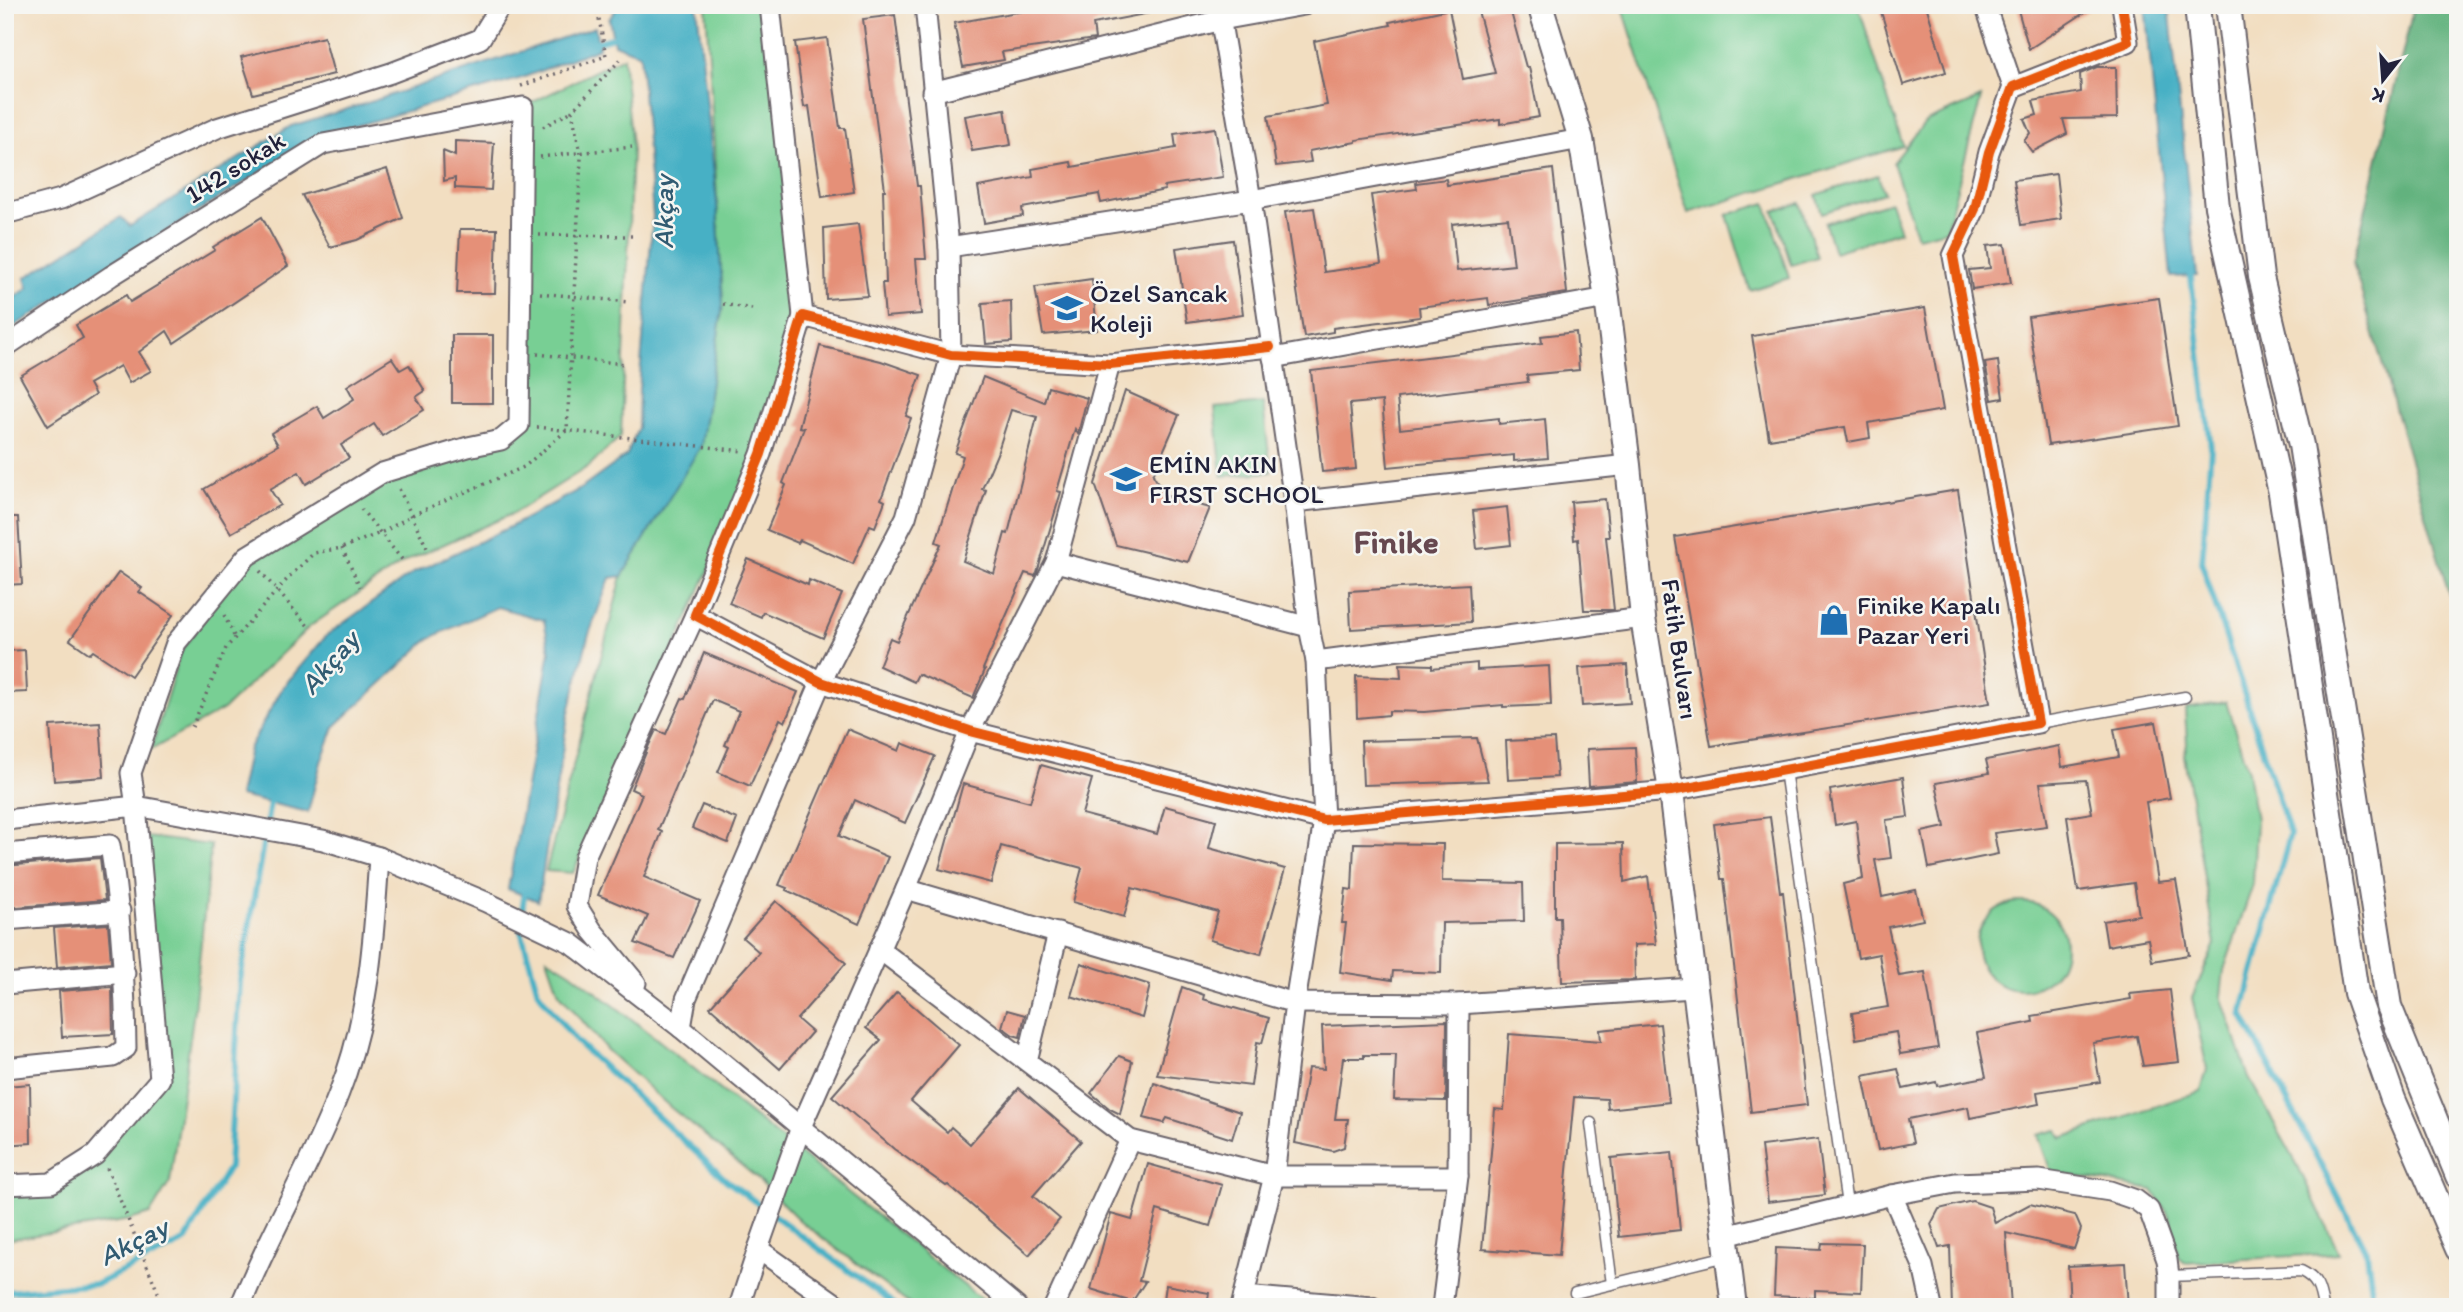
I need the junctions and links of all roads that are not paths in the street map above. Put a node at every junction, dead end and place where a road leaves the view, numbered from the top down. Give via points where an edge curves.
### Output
1 (501, 5) edge
2 (770, 5) edge
3 (925, 5) edge
4 (1304, 5) edge
5 (1540, 5) edge
6 (1985, 5) edge
7 (2122, 5) edge
8 (2197, 5) edge
9 (2228, 5) edge
10 (1220, 13) edge
11 (2013, 87) junction
12 (932, 92) junction
13 (1581, 139) junction
14 (1251, 200) junction
15 (5, 214) edge
16 (948, 247) junction
17 (1606, 298) junction
18 (803, 316) junction
19 (5, 347) edge
20 (1272, 353) junction
21 (951, 355) junction
22 (1110, 364) junction
23 (1628, 465) junction
24 (1294, 502) junction
25 (1056, 562) junction
26 (695, 615) junction
27 (1643, 618) junction
28 (1309, 627) junction
29 (1315, 661) junction
30 (821, 682) junction
31 (2185, 697) dead end
32 (2038, 723) junction
33 (970, 731) junction
34 (1785, 770) junction
35 (1671, 791) junction
36 (136, 806) junction
37 (5, 820) edge
38 (1324, 820) junction
39 (5, 854) edge
40 (379, 857) junction
41 (906, 888) junction
42 (120, 911) junction
43 (5, 920) edge
44 (1058, 933) junction
45 (879, 949) junction
46 (125, 973) junction
47 (5, 984) edge
48 (1693, 988) junction
49 (1295, 1003) junction
50 (1459, 1004) junction
51 (681, 1028) junction
52 (1027, 1062) junction
53 (5, 1068) edge
54 (1591, 1123) dead end
55 (801, 1127) junction
56 (1130, 1140) junction
57 (1274, 1176) junction
58 (1458, 1176) junction
59 (2458, 1176) edge
60 (5, 1185) edge
61 (1892, 1195) junction
62 (1847, 1205) junction
63 (1726, 1246) junction
64 (758, 1249) junction
65 (2458, 1249) edge
66 (2169, 1276) junction
67 (1612, 1284) junction
68 (1575, 1293) dead end
69 (1242, 1301) edge
70 (240, 1307) edge
71 (739, 1307) edge
72 (840, 1307) edge
73 (1017, 1307) edge
74 (1054, 1307) edge
75 (1372, 1307) edge
76 (1442, 1307) edge
77 (1734, 1307) edge
78 (1932, 1307) edge
79 (2169, 1307) edge
80 (2323, 1307) edge

1 - 15 street via 480,38 391,73 216,128 61,199
2 - 18 street
3 - 12 street
4 - 10 street
5 - 13 street, Fatih Bulvarı
6 - 11 street
7 - 11 street via 2128,42
8 - 65 street via 2217,207 2281,493 2356,993 2393,1099
9 - 59 street via 2261,277 2301,445 2389,1006
10 - 12 street
10 - 14 street
11 - 32 street via 1989,152 1975,209 1953,256
12 - 16 street
13 - 14 street
13 - 17 street, Fatih Bulvarı
14 - 16 street
14 - 20 street
16 - 21 street
17 - 20 street
17 - 23 street, Fatih Bulvarı
18 - 21 street
18 - 26 street via 761,454
19 - 36 street, 142 sokak via 323,144 523,107 519,425 501,440 382,473 247,556 176,643 131,773
20 - 22 street
20 - 24 street
21 - 22 street
21 - 30 street via 906,517
22 - 25 street
23 - 24 street
23 - 27 street, Fatih Bulvarı
24 - 28 street
25 - 28 street
25 - 33 street
26 - 30 street
26 - 51 street via 585,857 577,906 626,973
27 - 29 street
27 - 35 street, Fatih Bulvarı
28 - 29 street
29 - 38 street
30 - 33 street
30 - 51 street via 686,999
31 - 32 lane
32 - 34 street
33 - 38 street
33 - 41 street
34 - 35 street
34 - 62 lane
35 - 38 street
35 - 48 street, Fatih Bulvarı
36 - 37 street
36 - 40 street via 323,840
36 - 60 street via 160,1079 99,1150 51,1183
38 - 49 street
39 - 42 street via 110,845
40 - 51 street via 571,943
40 - 70 street via 369,980 352,1055 327,1122
41 - 44 street
41 - 45 street
42 - 43 street
42 - 46 street
44 - 49 street
44 - 52 street
45 - 52 street
45 - 55 street
46 - 47 street
46 - 53 street via 126,1048 113,1057
48 - 50 street
48 - 63 street, Fatih Bulvarı
49 - 50 street
49 - 57 street
50 - 58 street
51 - 55 street
52 - 56 street
54 - 67 lane
55 - 64 street
55 - 73 street
56 - 57 street
56 - 74 street
57 - 58 street
57 - 69 street
58 - 76 street
61 - 62 street
61 - 66 street via 1955,1183 2039,1180 2110,1191 2149,1210
61 - 78 street via 1923,1266
62 - 63 street
63 - 67 lane
63 - 77 street, Fatih Bulvarı
64 - 71 street
64 - 72 street
66 - 79 street
66 - 80 lane via 2301,1271 2319,1286
67 - 68 lane
69 - 75 street

